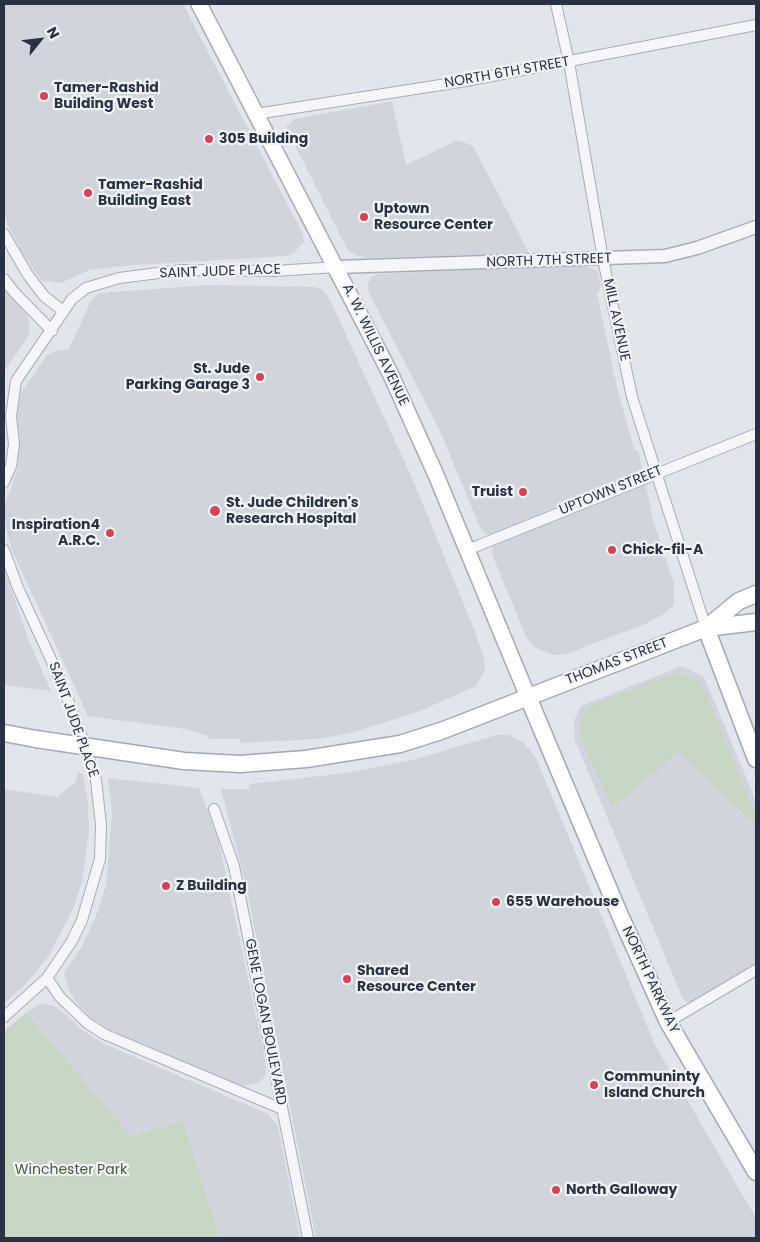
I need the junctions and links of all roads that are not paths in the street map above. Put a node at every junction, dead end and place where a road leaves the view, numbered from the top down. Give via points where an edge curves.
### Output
1 (199, 4) edge
2 (556, 4) edge
3 (756, 25) edge
4 (569, 62) junction
5 (256, 114) junction
6 (756, 227) edge
7 (4, 234) edge
8 (603, 259) junction
9 (337, 267) junction
10 (4, 279) edge
11 (63, 311) junction
12 (52, 331) junction
13 (4, 392) edge
14 (12, 401) junction
15 (756, 434) edge
16 (656, 473) junction
17 (4, 482) edge
18 (4, 550) edge
19 (467, 550) junction
20 (756, 594) edge
21 (756, 622) edge
22 (706, 628) junction
23 (528, 697) junction
24 (4, 733) edge
25 (756, 759) edge
26 (214, 809) dead end
27 (756, 970) edge
28 (47, 978) junction
29 (4, 1017) edge
30 (668, 1022) junction
31 (282, 1109) junction
32 (756, 1172) edge
33 (308, 1238) edge

1 - 5 main road, A. W. WILLIS AVENUE
2 - 4 street, MILL AVENUE
3 - 4 street, NORTH 6TH STREET
4 - 5 street, NORTH 6TH STREET
4 - 8 street, MILL AVENUE
5 - 9 main road, A. W. WILLIS AVENUE
6 - 8 street, NORTH 7TH STREET via 665,256
7 - 11 street via 44,296
8 - 9 street, NORTH 7TH STREET
8 - 16 street, MILL AVENUE via 632,397
9 - 11 street, SAINT JUDE PLACE via 274,271 182,270 119,278 86,288
9 - 19 main road, A. W. WILLIS AVENUE via 390,373
10 - 12 street
11 - 12 street, SAINT JUDE PLACE
12 - 14 street, SAINT JUDE PLACE via 16,381
13 - 14 street
14 - 17 street, SAINT JUDE PLACE via 12,466
15 - 16 street, UPTOWN STREET
16 - 19 street, UPTOWN STREET
16 - 22 street, MILL AVENUE
18 - 28 street, SAINT JUDE PLACE via 86,748 96,780 101,825 100,859 82,920
19 - 23 main road, A. W. WILLIS AVENUE
20 - 22 main road, THOMAS STREET via 739,601
21 - 22 main road, THOMAS STREET
22 - 23 main road, THOMAS STREET
22 - 25 main road
23 - 24 main road, THOMAS STREET, bridge via 400,744 306,759 240,764 184,761
23 - 30 main road, NORTH PARKWAY
26 - 31 street, GENE LOGAN BOULEVARD via 234,866
27 - 30 street
28 - 29 street, SAINT JUDE PLACE
28 - 31 street via 87,1023 104,1034
30 - 32 main road, NORTH PARKWAY
31 - 33 street, GENE LOGAN BOULEVARD

